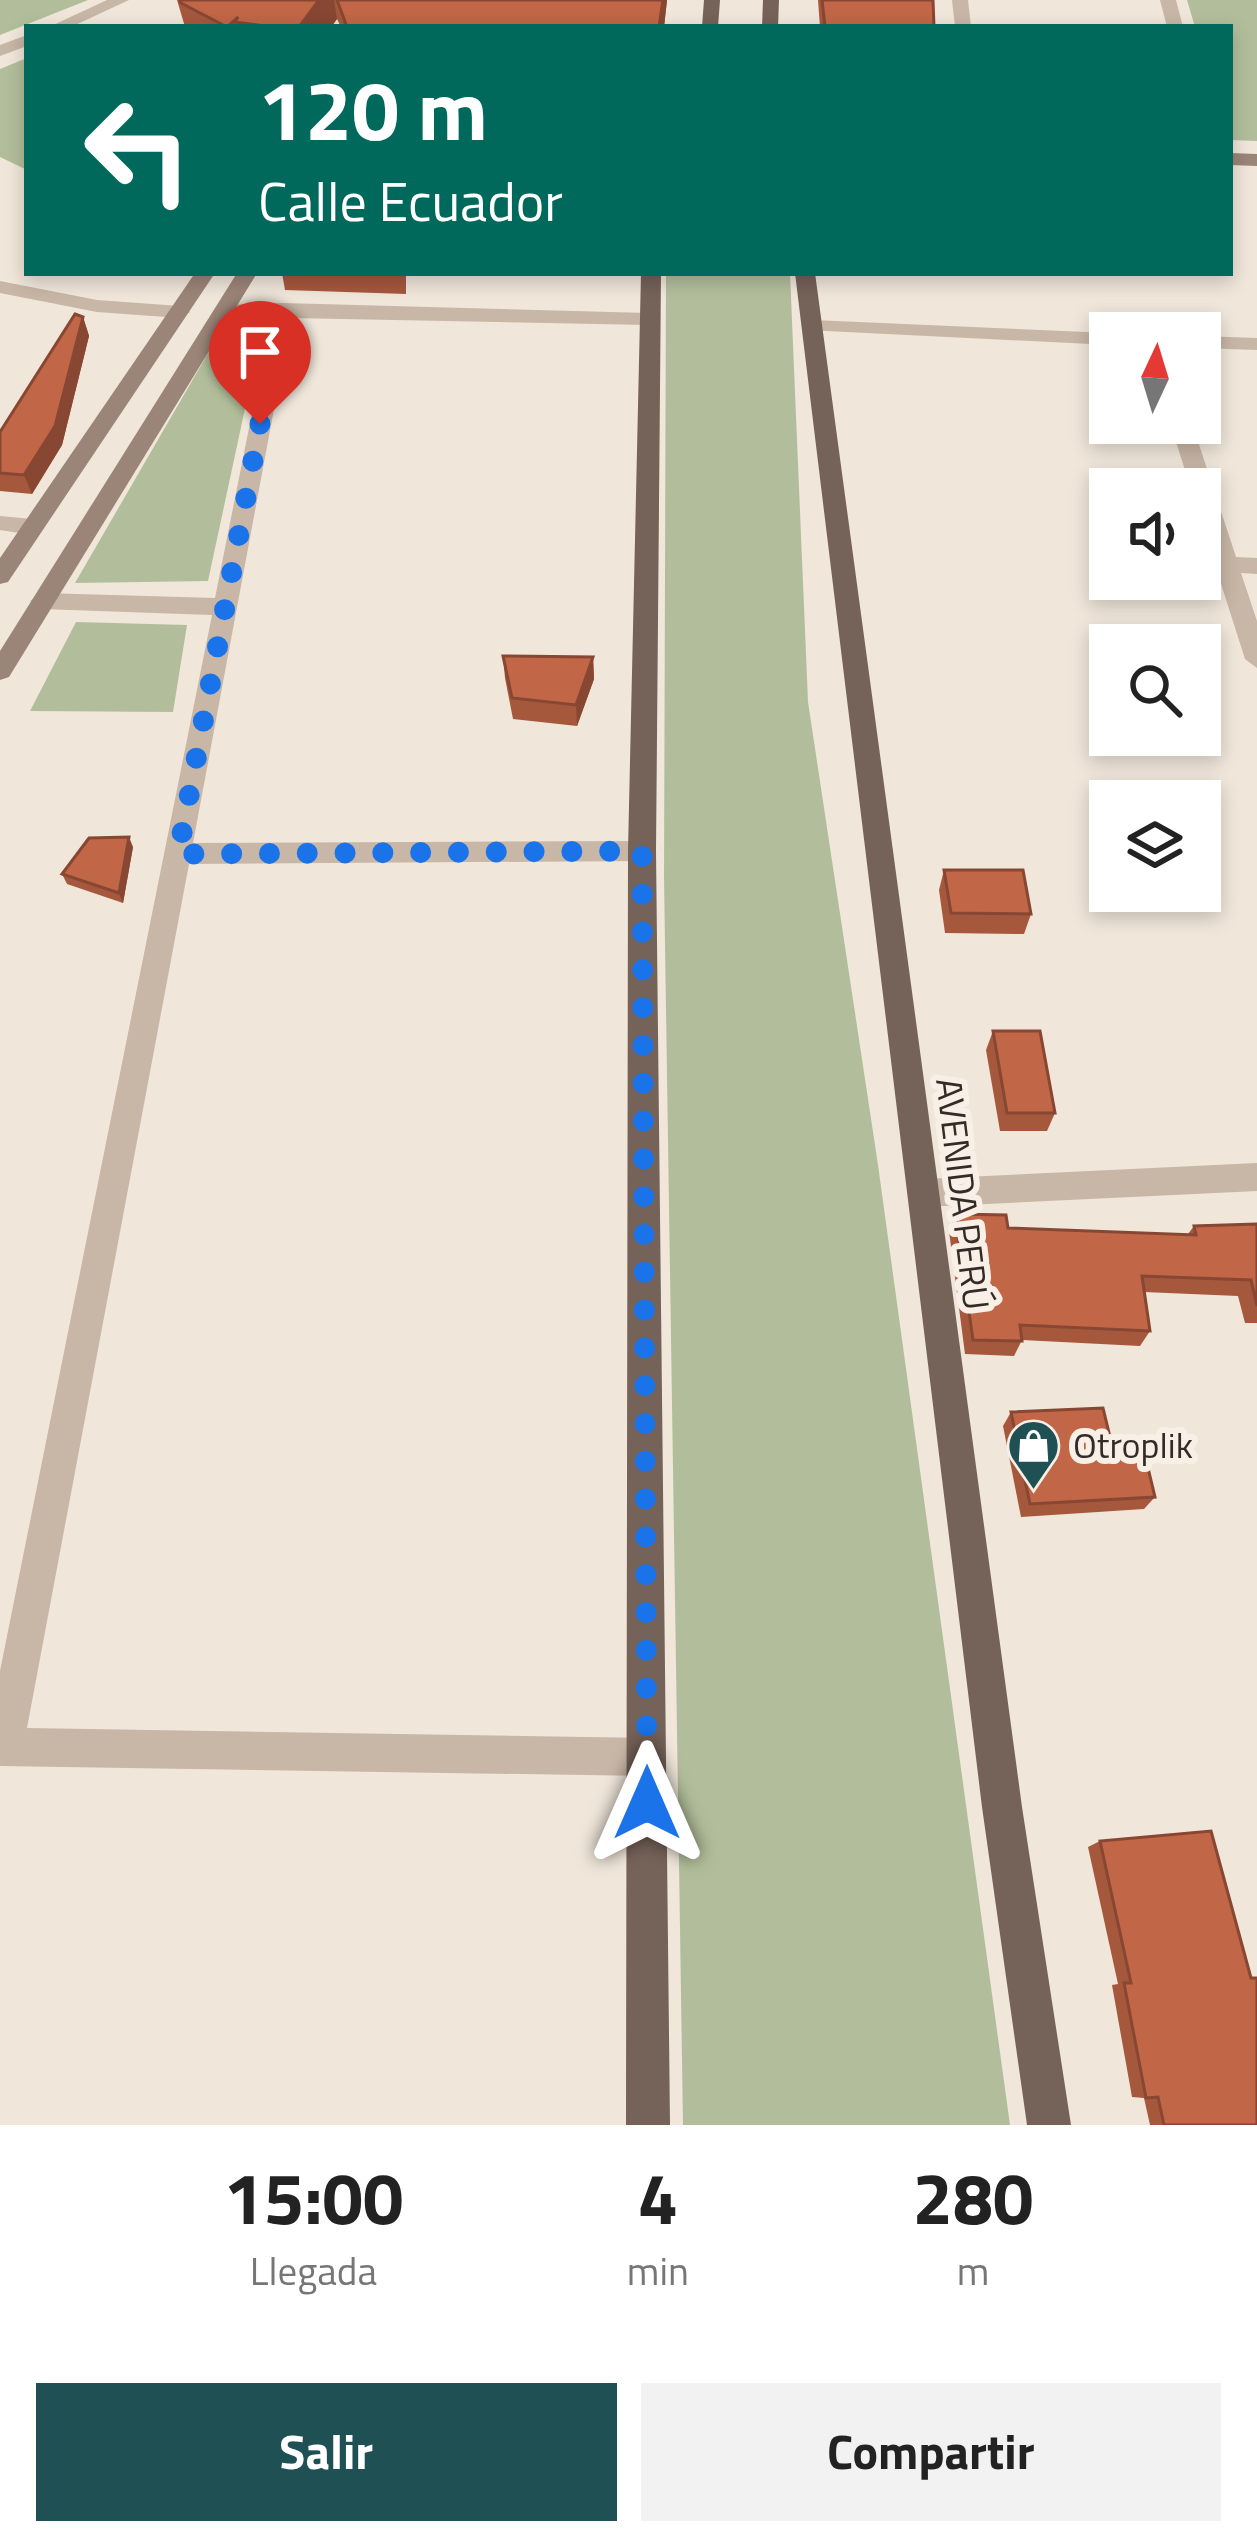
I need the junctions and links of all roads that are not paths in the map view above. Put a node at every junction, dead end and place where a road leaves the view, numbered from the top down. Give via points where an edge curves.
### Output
1 (121, 0) edge
2 (64, 24) edge
3 (203, 276) edge
4 (245, 276) edge
5 (651, 276) edge
6 (805, 276) edge
7 (0, 287) edge
8 (283, 309) junction
9 (224, 311) junction
10 (180, 313) junction
11 (648, 319) junction
12 (813, 326) junction
13 (1089, 338) edge
14 (1221, 343) edge
15 (1257, 344) edge
16 (1188, 444) edge
17 (0, 523) edge
18 (32, 527) junction
19 (1227, 565) junction
20 (1257, 566) edge
21 (0, 576) edge
22 (42, 601) junction
23 (225, 607) junction
24 (1257, 659) edge
25 (0, 671) edge
26 (642, 851) junction
27 (178, 854) junction
28 (1257, 1178) edge
29 (923, 1192) junction
30 (2, 1747) edge
31 (647, 1757) junction
32 (649, 2125) edge
33 (1049, 2125) edge

1 - 2 street
3 - 10 main road
4 - 9 main road
5 - 11 main road
6 - 12 main road, AVENIDA PERÚ
7 - 10 street
8 - 9 street
8 - 11 street
8 - 23 street
9 - 22 main road
10 - 18 main road
11 - 26 main road
12 - 13 street
12 - 29 main road, AVENIDA PERÚ
14 - 15 street
16 - 19 street
17 - 18 street
18 - 21 main road
19 - 20 street
19 - 24 street
22 - 23 street
22 - 25 main road
23 - 27 street
26 - 27 street
26 - 31 main road
27 - 30 street
28 - 29 street
29 - 33 main road, AVENIDA PERÚ
30 - 31 street
31 - 32 main road

